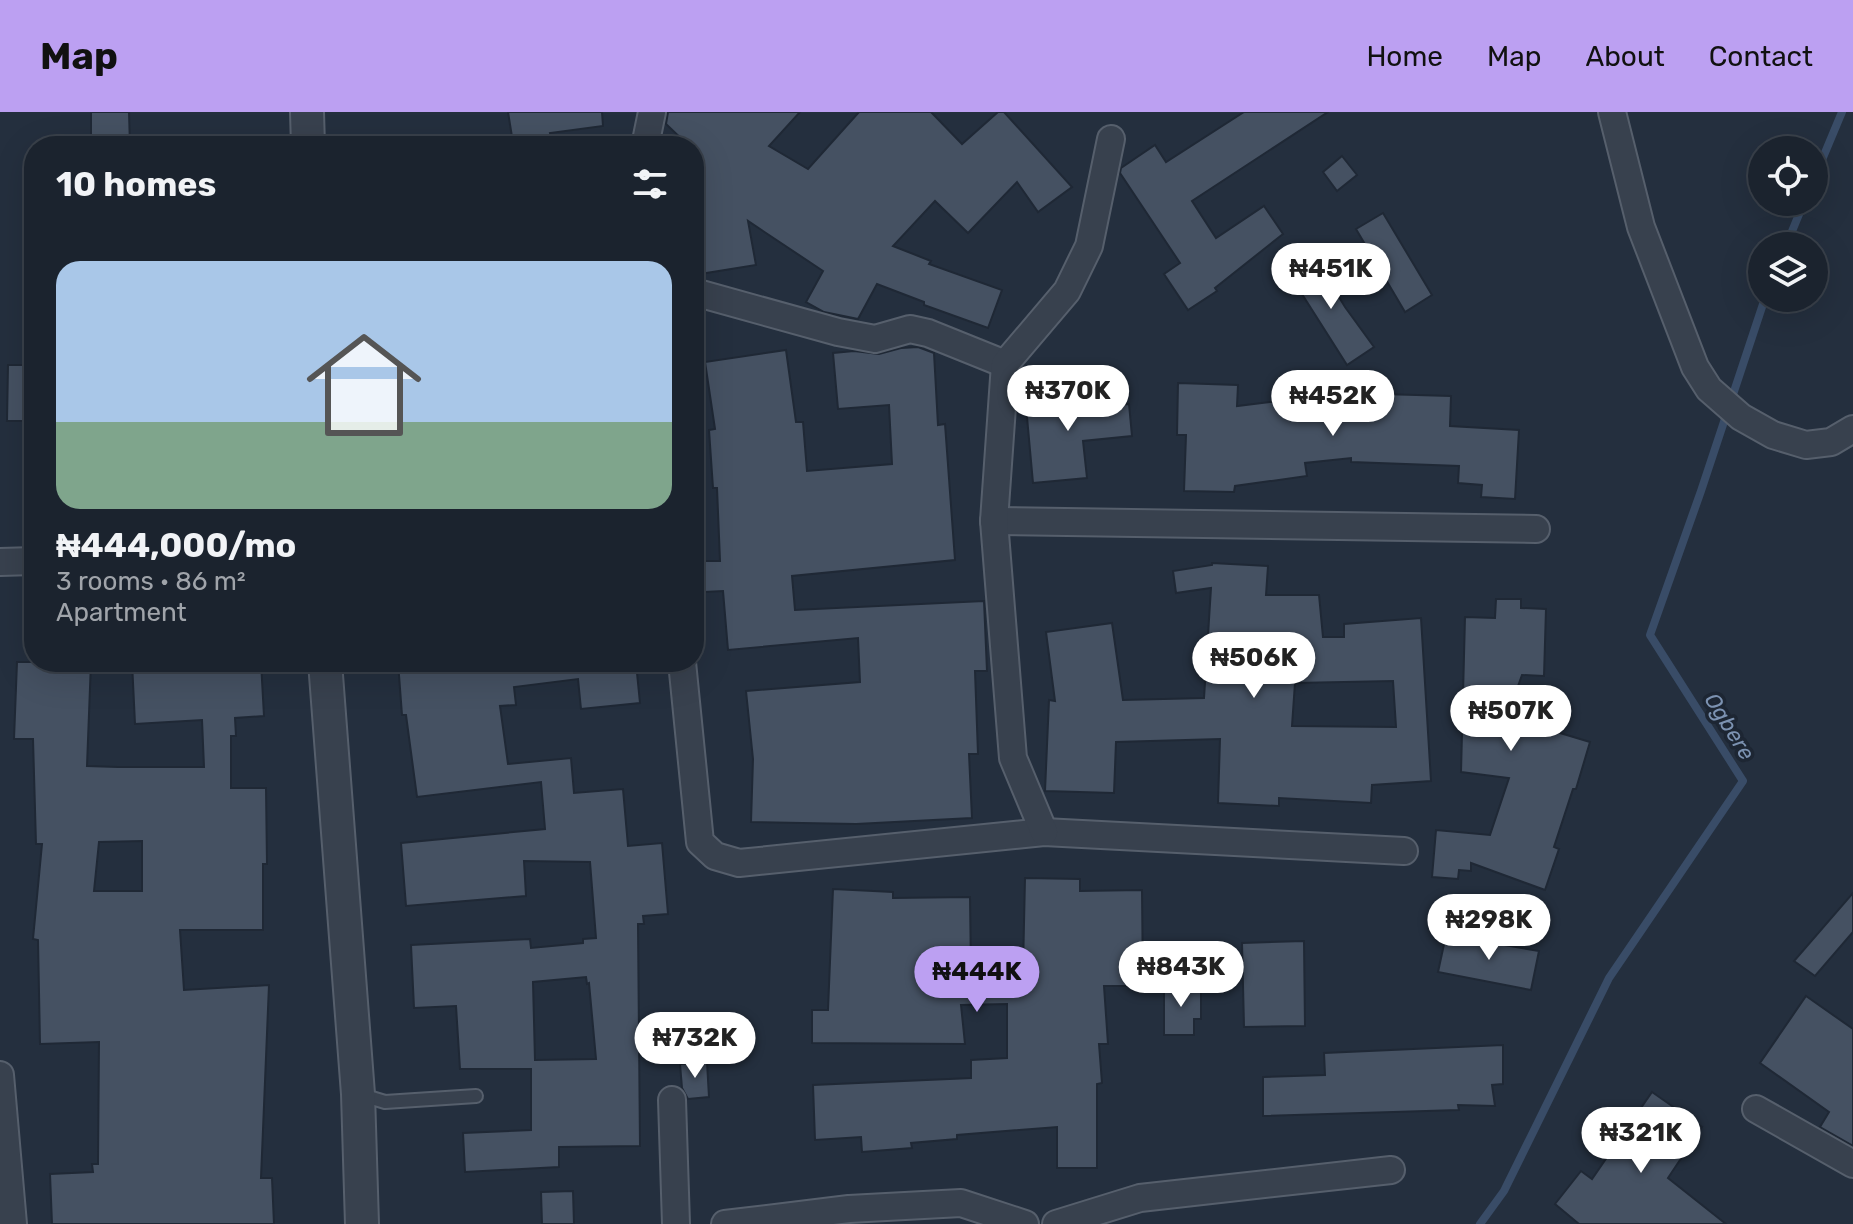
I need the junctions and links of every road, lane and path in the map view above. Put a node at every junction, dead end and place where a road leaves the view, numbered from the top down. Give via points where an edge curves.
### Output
1 (307, 112) edge
2 (652, 112) edge
3 (1612, 112) edge
4 (308, 136) edge
5 (647, 136) edge
6 (1111, 139) dead end
7 (704, 295) edge
8 (1005, 364) junction
9 (1853, 429) edge
10 (994, 521) junction
11 (1536, 529) dead end
12 (24, 561) edge
13 (0, 562) edge
14 (326, 672) edge
15 (683, 672) edge
16 (1044, 832) junction
17 (1404, 851) dead end
18 (0, 1075) edge
19 (358, 1094) junction
20 (476, 1096) dead end
21 (672, 1100) dead end
22 (1756, 1109) dead end
23 (1853, 1164) edge
24 (1391, 1170) dead end
25 (13, 1224) edge
26 (362, 1224) edge
27 (676, 1224) edge
28 (725, 1224) edge
29 (1025, 1224) edge
30 (1056, 1224) edge

1 - 4 street
2 - 5 street
3 - 9 street via 1641,227 1695,367 1709,389 1741,417 1806,445 1831,442
6 - 8 street via 1089,246 1067,291
7 - 8 street via 850,335 875,339 910,329 928,333
8 - 10 street
10 - 11 street
10 - 16 street via 1013,758
12 - 13 street
14 - 19 street
15 - 16 street via 700,842 715,856 739,863
16 - 17 street
18 - 25 street
19 - 20 lane via 385,1102
19 - 26 street
21 - 27 street
22 - 23 street
24 - 30 street via 1140,1198
28 - 29 street via 961,1203

